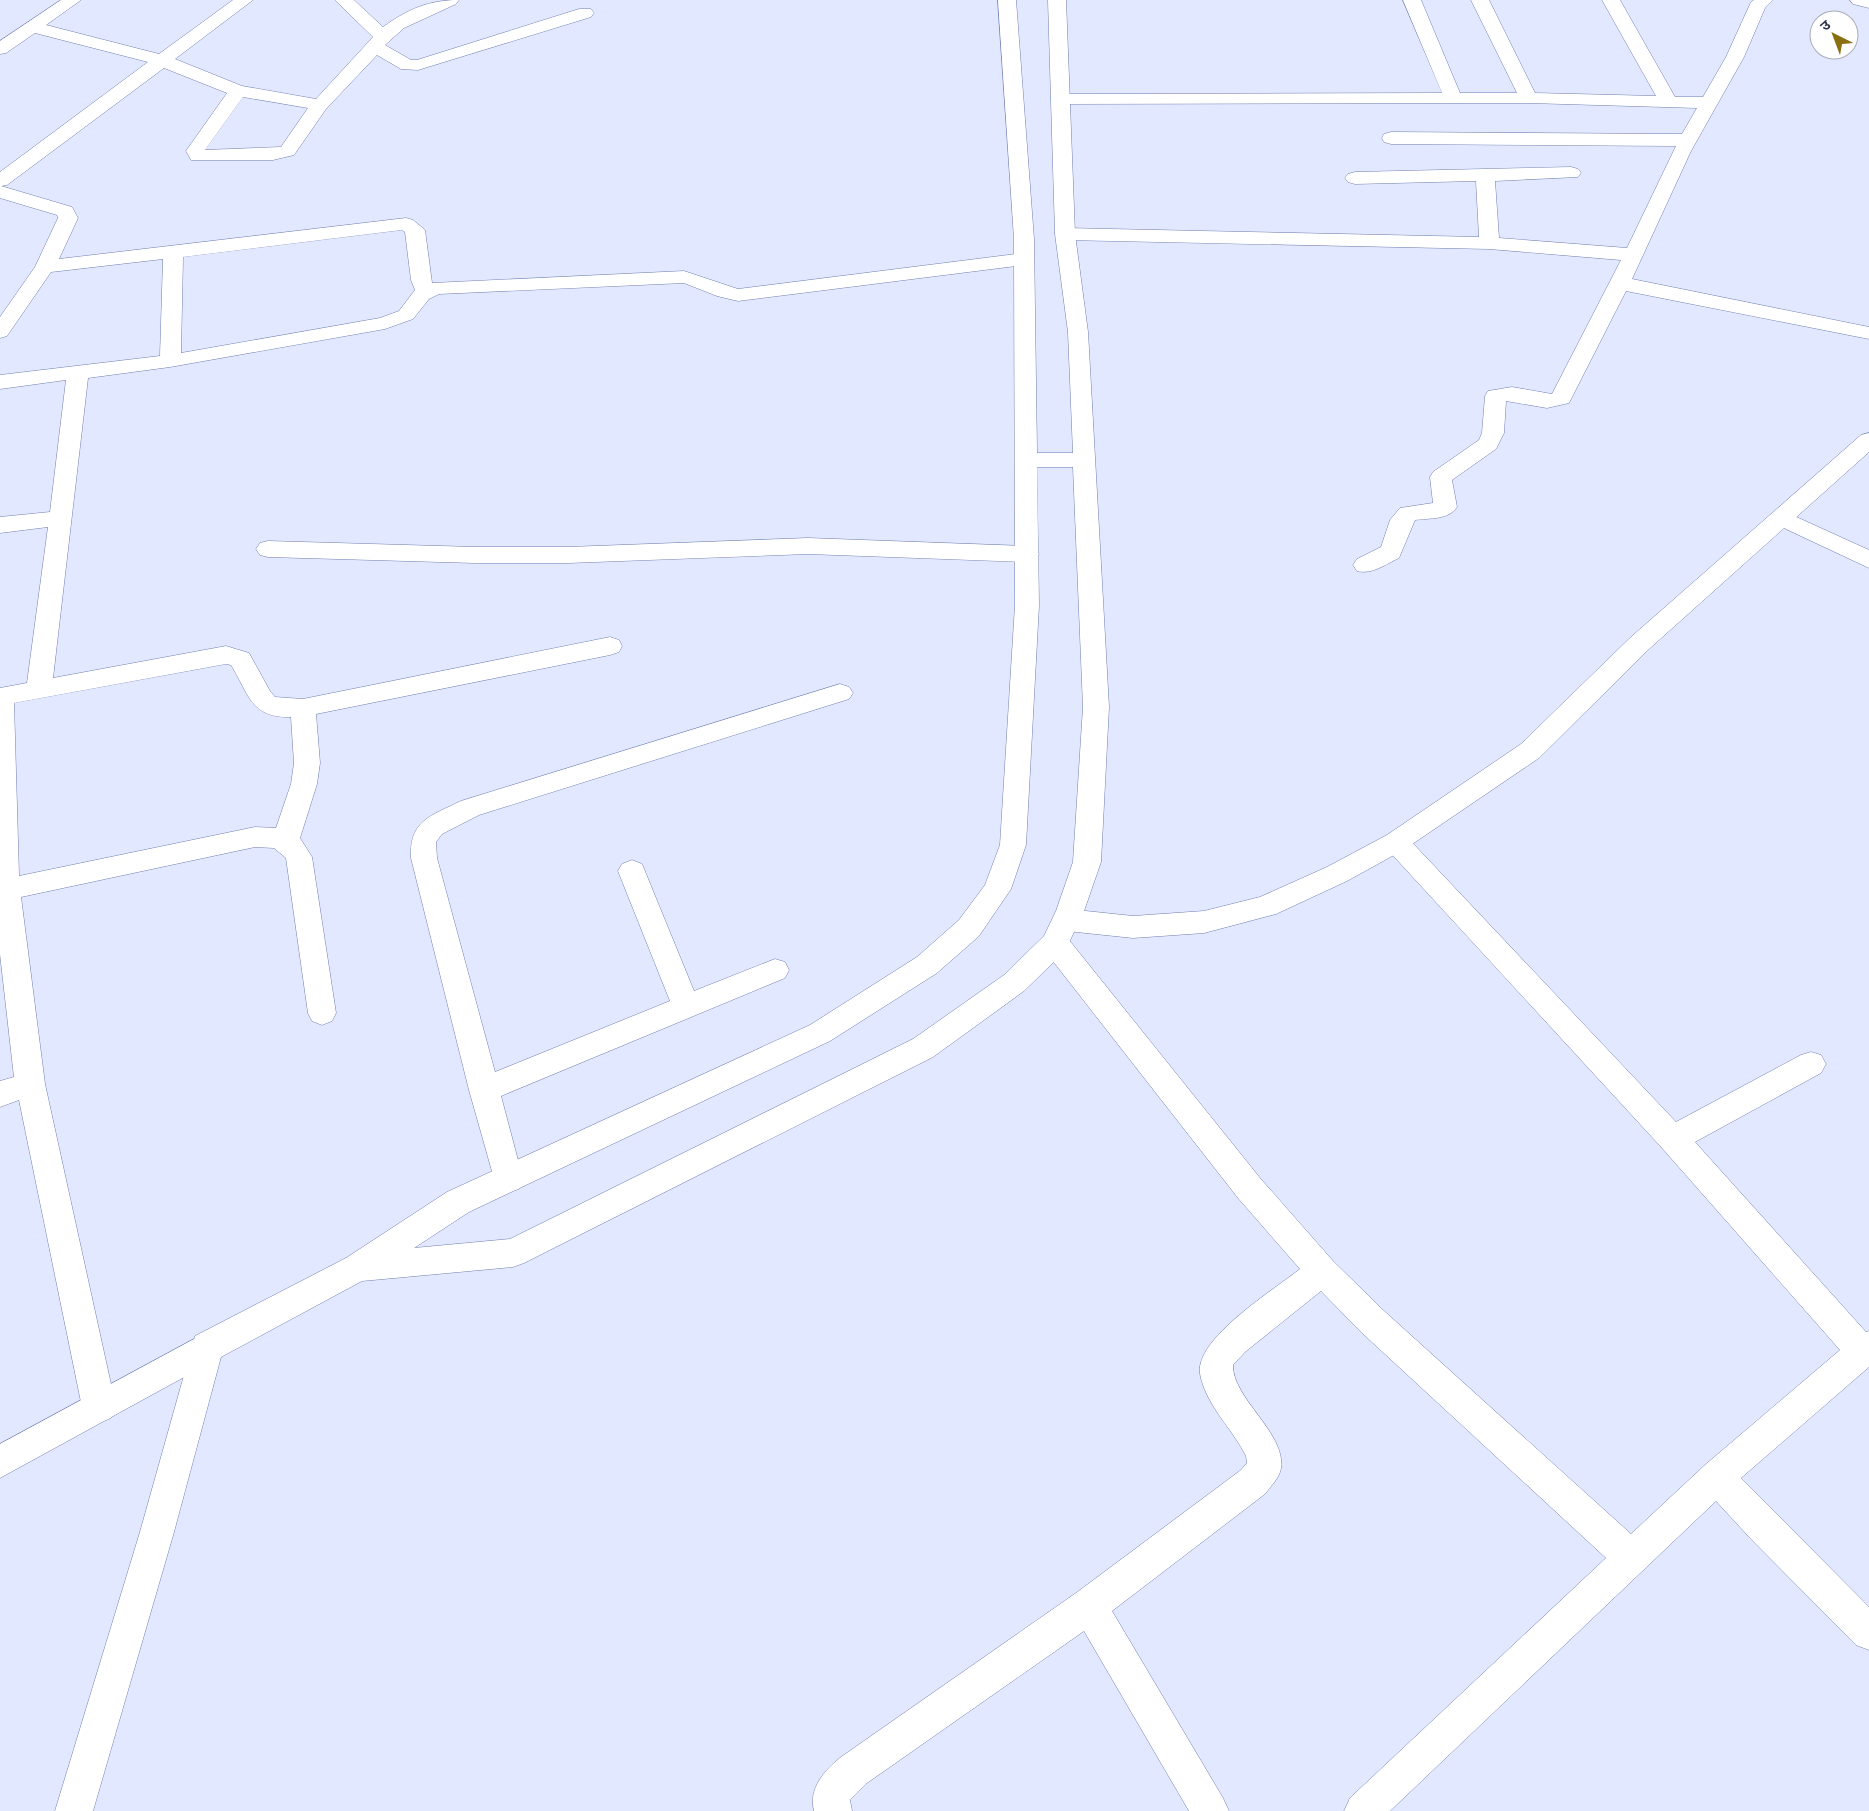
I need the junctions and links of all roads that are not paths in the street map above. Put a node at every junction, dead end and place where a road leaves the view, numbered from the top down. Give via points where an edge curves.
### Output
1 (71, 0) edge
2 (244, 0) edge
3 (344, 0) edge
4 (450, 0) edge
5 (1008, 0) edge
6 (1057, 0) edge
7 (1412, 0) edge
8 (1480, 0) edge
9 (1611, 0) edge
10 (1764, 0) edge
11 (1859, 0) edge
12 (1869, 3) edge
13 (585, 13) dead end
14 (32, 27) junction
15 (378, 41) junction
16 (0, 49) edge
17 (164, 60) junction
18 (238, 91) junction
19 (1453, 98) junction
20 (1529, 98) junction
21 (1060, 99) junction
22 (1668, 101) junction
23 (1708, 103) junction
24 (320, 105) junction
25 (1391, 138) dead end
26 (1688, 140) junction
27 (1571, 173) dead end
28 (1485, 175) junction
29 (1355, 178) dead end
30 (0, 181) edge
31 (0, 192) edge
32 (1065, 234) junction
33 (1489, 243) junction
34 (173, 251) junction
35 (1634, 255) junction
36 (1024, 259) junction
37 (45, 267) junction
38 (1619, 283) junction
39 (426, 292) junction
40 (0, 332) edge
41 (1869, 332) edge
42 (170, 362) junction
43 (78, 374) junction
44 (0, 382) edge
45 (1869, 440) edge
46 (1026, 460) junction
47 (1084, 460) junction
48 (60, 518) junction
49 (1781, 518) junction
50 (0, 526) edge
51 (268, 549) dead end
52 (1027, 554) junction
53 (1869, 560) edge
54 (1365, 565) dead end
55 (610, 646) dead end
56 (39, 690) junction
57 (840, 693) dead end
58 (0, 697) edge
59 (303, 708) junction
60 (286, 840) junction
61 (1396, 842) junction
62 (632, 871) dead end
63 (3, 890) edge
64 (1061, 931) junction
65 (776, 970) dead end
66 (686, 1006) junction
67 (322, 1013) dead end
68 (1811, 1064) dead end
69 (30, 1084) junction
70 (484, 1090) junction
71 (0, 1094) edge
72 (1673, 1139) junction
73 (508, 1179) junction
74 (357, 1268) junction
75 (1322, 1270) junction
76 (207, 1347) junction
77 (1866, 1349) edge
78 (99, 1407) junction
79 (0, 1462) edge
80 (1717, 1477) junction
81 (1632, 1558) junction
82 (1089, 1606) junction
83 (1869, 1632) edge
84 (74, 1811) edge
85 (833, 1811) edge
86 (1210, 1811) edge
87 (1364, 1811) edge

1 - 14 street
2 - 17 street
3 - 15 street
4 - 15 street via 405,21
5 - 36 street
6 - 21 street
7 - 19 street
8 - 20 street
9 - 22 street
10 - 23 street
11 - 12 street
13 - 15 street via 418,65 407,64
14 - 16 street
14 - 17 street
15 - 24 street
17 - 18 street
17 - 30 street
18 - 24 street
18 - 24 street via 195,151 198,156 284,152
19 - 20 street
19 - 21 street
20 - 22 street
21 - 32 street
22 - 23 street
23 - 26 street
25 - 26 street
26 - 35 street
27 - 28 street
28 - 29 street
28 - 33 street
31 - 37 street via 67,213 67,222
32 - 33 street
32 - 47 street via 1078,332
33 - 35 street
34 - 37 street
34 - 39 street via 406,224 415,230
34 - 42 street
35 - 38 street
36 - 39 street via 738,295 684,277 441,288
36 - 46 street
37 - 40 street
38 - 41 street
38 - 54 street via 1561,398 1550,401 1505,393 1496,396 1493,433 1488,444 1441,477 1446,507 1408,513 1402,520 1391,552
39 - 42 street via 406,315 385,323
42 - 43 street
43 - 44 street
43 - 48 street
45 - 49 street
46 - 47 street
46 - 52 street
47 - 64 street via 1096,707 1087,862
48 - 50 street
48 - 56 street
49 - 53 street
49 - 61 street via 1640,643 1530,751
51 - 52 street via 568,555 808,546
52 - 73 street via 1014,845 997,888 969,928 927,965 820,1033
55 - 59 street
56 - 58 street
56 - 59 street via 226,655 240,659 266,705 284,709
57 - 70 street via 470,808 433,827 423,840 424,858
58 - 63 street
59 - 60 street via 307,763 304,784
60 - 63 street via 255,836
60 - 67 street via 299,857
61 - 64 street via 1337,874 1266,906 1204,922
61 - 72 street
62 - 66 street
63 - 69 street
64 - 74 street via 1014,983 923,1048 513,1253
64 - 75 street via 1249,1188
65 - 66 street
66 - 70 street
68 - 72 street
69 - 71 street
69 - 78 street
70 - 73 street
72 - 77 street
73 - 74 street via 458,1202
74 - 76 street
75 - 81 street via 1372,1321
75 - 82 street via 1234,1342 1216,1364 1222,1390 1259,1448 1264,1468 1252,1482
76 - 78 street
76 - 84 street via 157,1532
77 - 80 street
78 - 79 street
80 - 81 street
80 - 83 street
81 - 87 street
82 - 85 street via 854,1770 837,1784 831,1795
82 - 86 street

